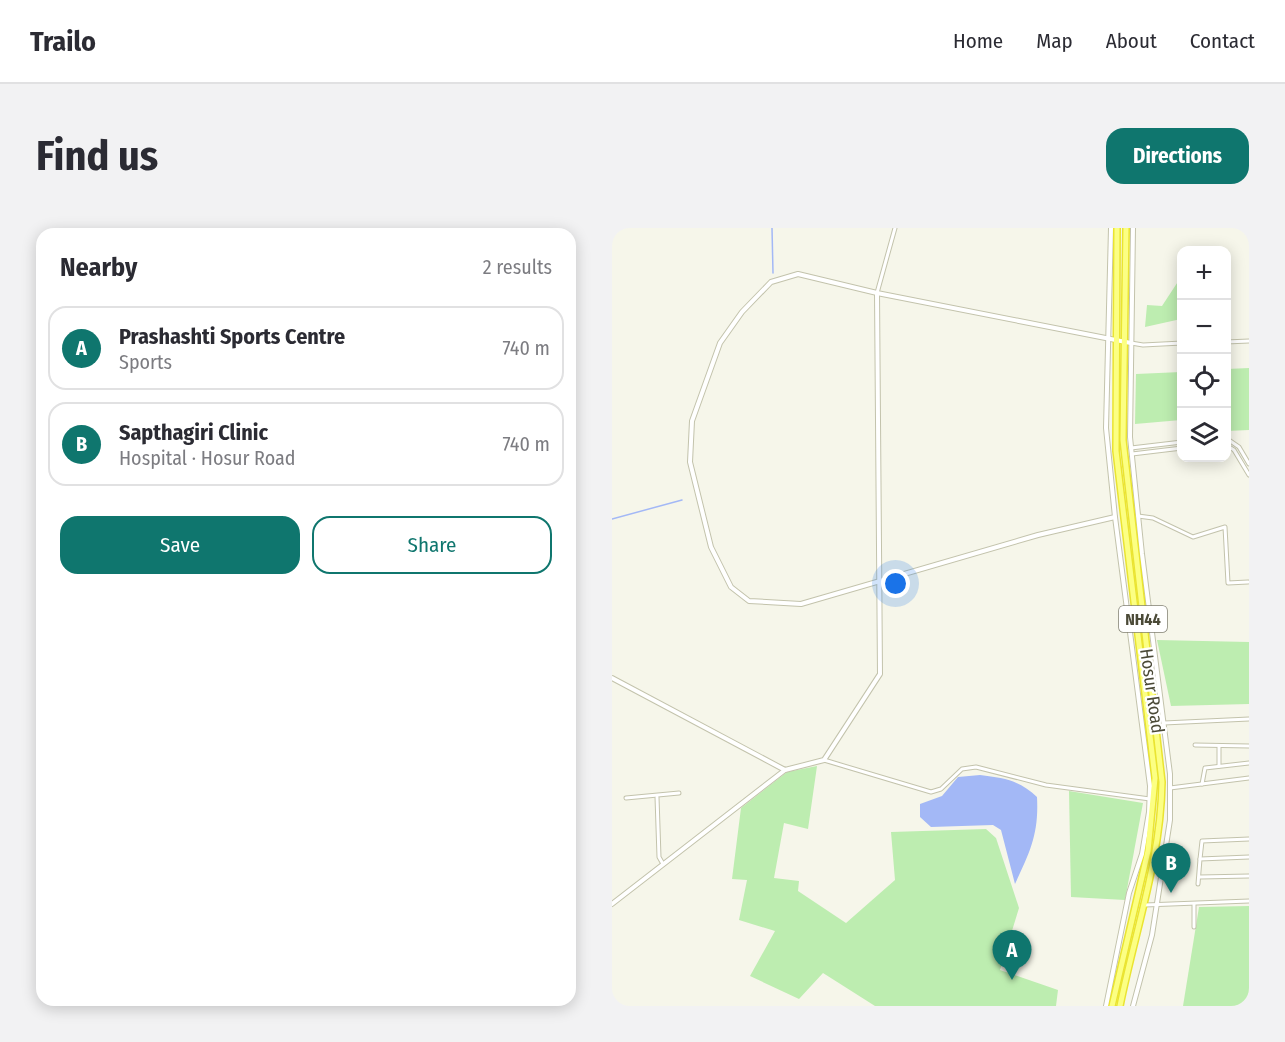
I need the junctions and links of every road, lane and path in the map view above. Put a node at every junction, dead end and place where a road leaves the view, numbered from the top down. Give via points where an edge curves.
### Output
1 (895, 228) edge
2 (1111, 228) edge
3 (1117, 228) edge
4 (1126, 228) edge
5 (1133, 228) edge
6 (877, 293) junction
7 (1112, 340) junction
8 (1131, 340) junction
9 (1123, 341) junction
10 (1249, 341) edge
11 (1231, 342) edge
12 (1177, 343) edge
13 (1231, 441) edge
14 (1177, 443) edge
15 (1131, 448) junction
16 (1231, 448) edge
17 (1177, 449) edge
18 (1132, 454) junction
19 (1249, 464) edge
20 (1249, 475) edge
21 (1138, 516) junction
22 (1115, 517) junction
23 (878, 582) junction
24 (1248, 582) edge
25 (612, 678) edge
26 (1249, 719) edge
27 (1164, 723) junction
28 (1149, 744) junction
29 (1195, 745) dead end
30 (1249, 746) edge
31 (1219, 747) junction
32 (824, 760) junction
33 (1249, 763) edge
34 (1220, 767) junction
35 (785, 770) junction
36 (1249, 778) edge
37 (1202, 784) junction
38 (1170, 788) junction
39 (679, 793) dead end
40 (657, 797) junction
41 (626, 798) dead end
42 (1149, 799) junction
43 (1249, 839) edge
44 (1249, 857) edge
45 (1200, 859) junction
46 (663, 864) junction
47 (1249, 876) edge
48 (1200, 877) junction
49 (1198, 884) dead end
50 (1249, 902) edge
51 (612, 904) edge
52 (1144, 904) junction
53 (1194, 904) junction
54 (1156, 905) junction
55 (1194, 927) dead end
56 (1116, 974) junction
57 (1106, 1006) edge
58 (1112, 1006) edge
59 (1120, 1006) edge
60 (1133, 1006) edge

1 - 6 street
2 - 7 street
3 - 7 highway, Hosur Road / NH44
4 - 9 highway, Hosur Road / NH44
5 - 8 street
6 - 7 street
6 - 23 street
6 - 23 street via 798,274 771,282 742,312 720,344 692,421 690,462 711,547 731,587 749,602 801,604
7 - 9 street
7 - 22 street via 1107,428
7 - 28 highway, Hosur Road / NH44 via 1116,451
8 - 9 street
8 - 12 street via 1143,345
8 - 15 street
9 - 52 highway, Hosur Road / NH44 via 1123,440 1162,770 1161,825
10 - 11 street
13 - 19 street
14 - 15 street
15 - 18 street
16 - 20 street
17 - 18 street
18 - 21 street
21 - 24 street via 1153,518 1196,538 1226,527 1228,583
21 - 27 street
22 - 23 street via 1038,535
22 - 28 street
23 - 32 street via 880,674
25 - 35 street
26 - 27 street
27 - 38 street
28 - 42 street
28 - 56 highway, Hosur Road / NH44 via 1155,778 1152,834
29 - 31 street
30 - 31 street
31 - 34 street
32 - 35 street
32 - 42 street via 931,792 941,789 962,768 976,766 1046,785
33 - 34 street
34 - 37 street via 1205,768
35 - 46 street
36 - 37 street
37 - 38 street
38 - 54 street via 1170,820
39 - 40 street
40 - 41 street
40 - 46 street via 659,857
42 - 56 street via 1142,854 1129,894
43 - 45 street via 1202,841
44 - 45 street
45 - 48 street
46 - 51 street
47 - 48 street
48 - 49 street
50 - 53 street
52 - 54 street
52 - 59 highway, Hosur Road / NH44
53 - 54 street
53 - 55 street
54 - 60 street
56 - 57 street
56 - 58 highway, Hosur Road / NH44

